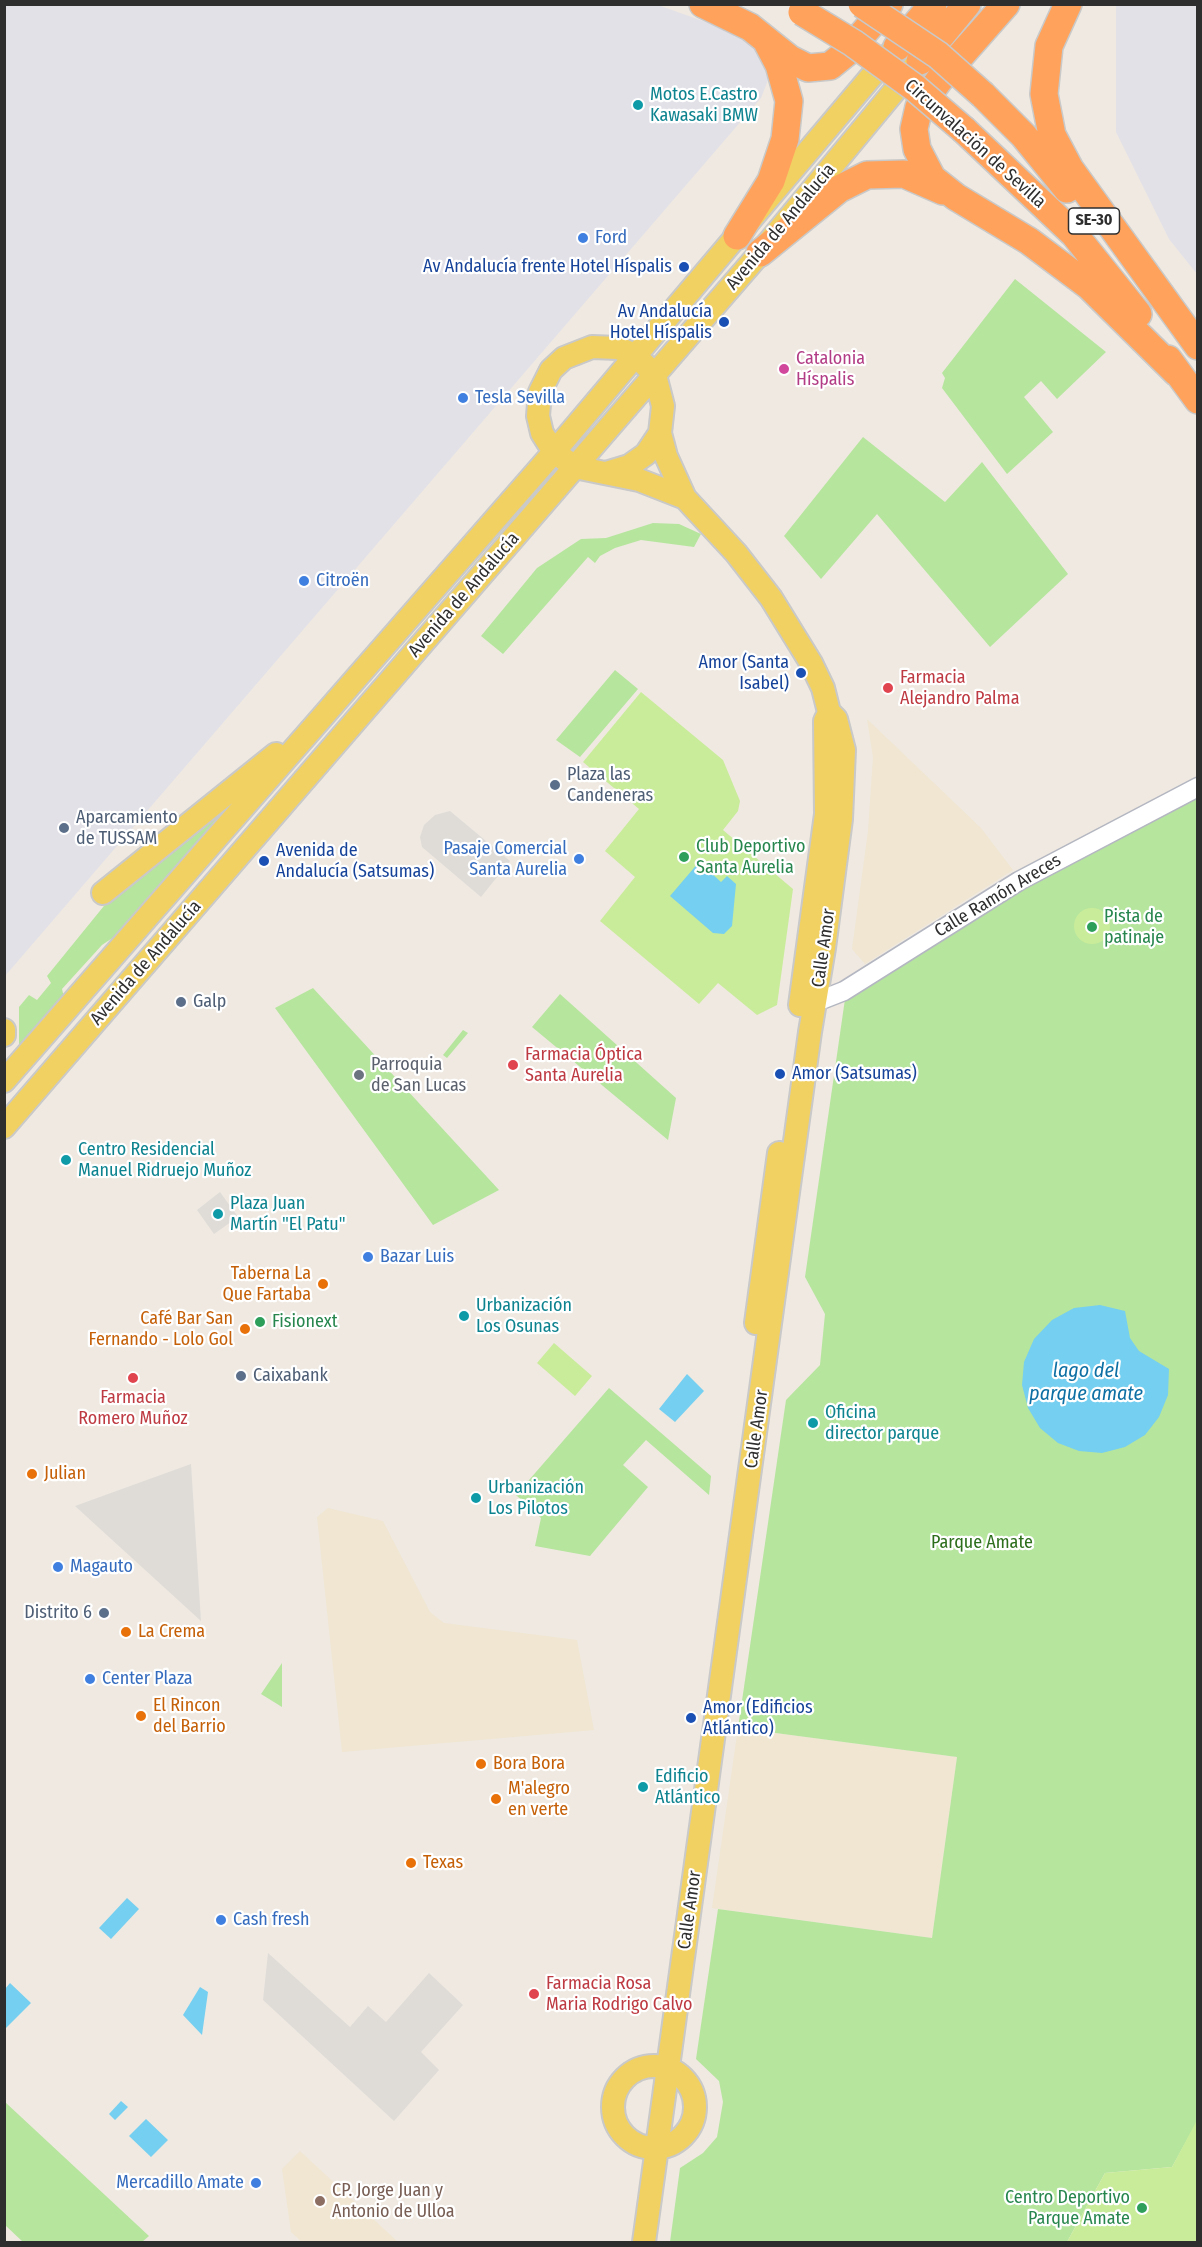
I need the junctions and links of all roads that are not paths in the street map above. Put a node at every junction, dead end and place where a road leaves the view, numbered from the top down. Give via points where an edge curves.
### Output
1 (703, 4) edge
2 (862, 4) edge
3 (889, 4) edge
4 (972, 4) edge
5 (1006, 4) edge
6 (1068, 4) edge
7 (795, 8) edge
8 (950, 11) edge
9 (766, 41) junction
10 (897, 47) joint
11 (920, 61) joint
12 (956, 197) junction
13 (737, 236) junction
14 (760, 253) junction
15 (1197, 346) edge
16 (635, 355) junction
17 (1197, 355) edge
18 (1176, 372) junction
19 (655, 375) junction
20 (1197, 400) edge
21 (660, 433) junction
22 (554, 452) junction
23 (575, 467) junction
24 (606, 473) junction
25 (685, 498) junction
26 (321, 718) junction
27 (1197, 787) edge
28 (103, 893) dead end
29 (808, 1001) junction
30 (4, 1030) edge
31 (4, 1035) edge
32 (4, 1081) edge
33 (4, 1127) edge
34 (661, 2066) junction
35 (649, 2147) junction
36 (630, 2242) edge
37 (644, 2242) edge

1 - 9 highway via 750,27
2 - 17 highway, Circunvalación de Sevilla / SE-30, bridge via 938,55 1024,136
3 - 9 highway via 831,66 808,68
4 - 8 highway
5 - 12 highway via 919,107 914,129 917,149 932,178
6 - 15 highway via 1049,46 1044,94 1052,135 1070,169
7 - 18 highway, Circunvalación de Sevilla / SE-30, bridge via 853,43 915,88 1074,234 1138,313
8 - 10 highway
8 - 11 highway
9 - 13 highway via 789,101 785,139 771,181
10 - 13 main road, Avenida de Andalucía
11 - 14 main road, Avenida de Andalucía
12 - 14 highway via 904,174 867,175 839,189
12 - 18 highway via 1029,241 1089,286
13 - 16 main road, Avenida de Andalucía
14 - 19 main road, Avenida de Andalucía
16 - 19 main road
16 - 22 main road, Avenida de Andalucía
16 - 22 main road via 618,348 592,347 564,358 551,370 540,392 538,416 542,433
18 - 20 highway, Circunvalación de Sevilla / SE-30
19 - 21 main road via 663,406
19 - 23 main road, Avenida de Andalucía
21 - 24 main road via 646,454 629,466
21 - 25 main road, Calle Amor
22 - 23 main road
22 - 26 main road, Avenida de Andalucía
23 - 24 main road, Calle Amor
23 - 33 main road, Avenida de Andalucía
24 - 25 main road, Calle Amor via 639,480
25 - 29 main road, Calle Amor via 771,598 823,688 829,712 825,721 826,814
26 - 28 main road
26 - 32 main road, Avenida de Andalucía
27 - 29 street, Calle Ramón Areces via 1038,870 844,991
29 - 34 main road, Calle Amor
30 - 31 main road
34 - 35 main road, Calle Amor
34 - 35 main road via 680,2074 690,2085 695,2113 682,2138 670,2145
34 - 35 main road via 642,2067 623,2079 612,2104 619,2129 628,2139
35 - 36 main road
35 - 37 main road

